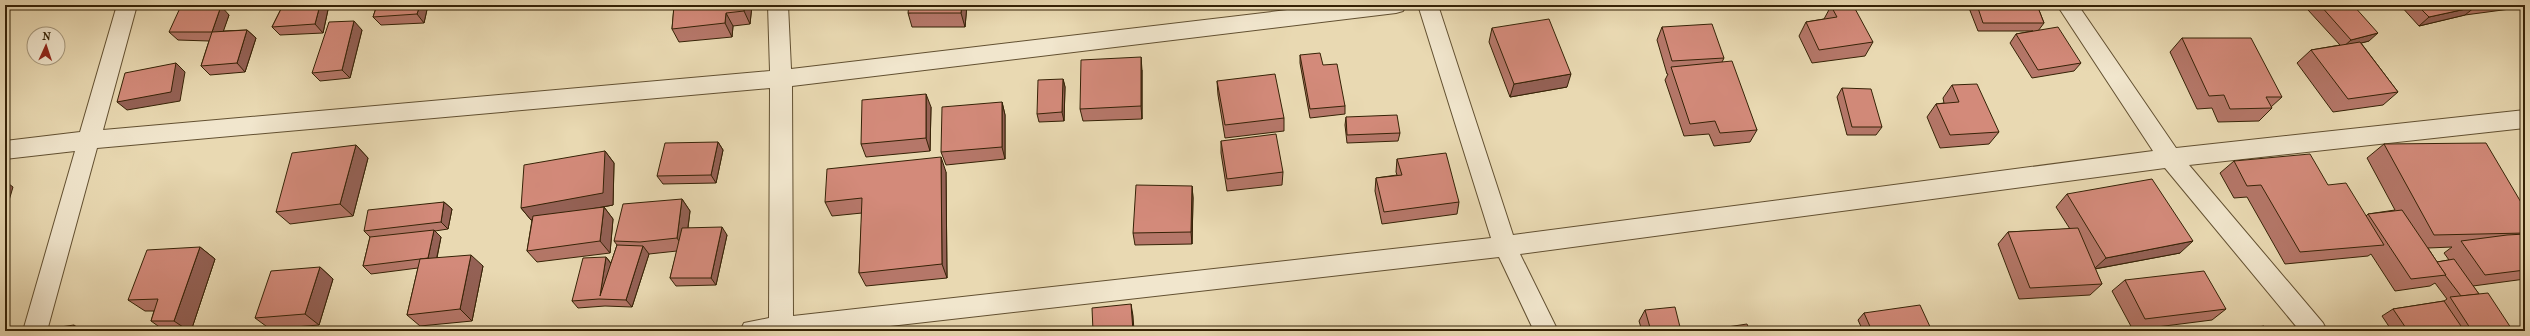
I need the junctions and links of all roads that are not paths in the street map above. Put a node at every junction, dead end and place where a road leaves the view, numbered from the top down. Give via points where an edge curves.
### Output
1 (127, 5) edge
2 (778, 5) edge
3 (1396, 5) edge
4 (1428, 5) edge
5 (2067, 5) edge
6 (781, 79) junction
7 (2525, 119) edge
8 (89, 140) junction
9 (5, 150) edge
10 (2170, 158) junction
11 (1505, 246) junction
12 (781, 329) edge
13 (35, 331) edge
14 (752, 331) edge
15 (1546, 331) edge
16 (2315, 331) edge

1 - 8 street
2 - 6 street
3 - 6 street
4 - 11 street
5 - 10 street
6 - 8 street
6 - 12 street
7 - 10 street
8 - 9 street
8 - 13 street
10 - 11 street
10 - 16 street
11 - 12 street
11 - 15 street
12 - 14 street

